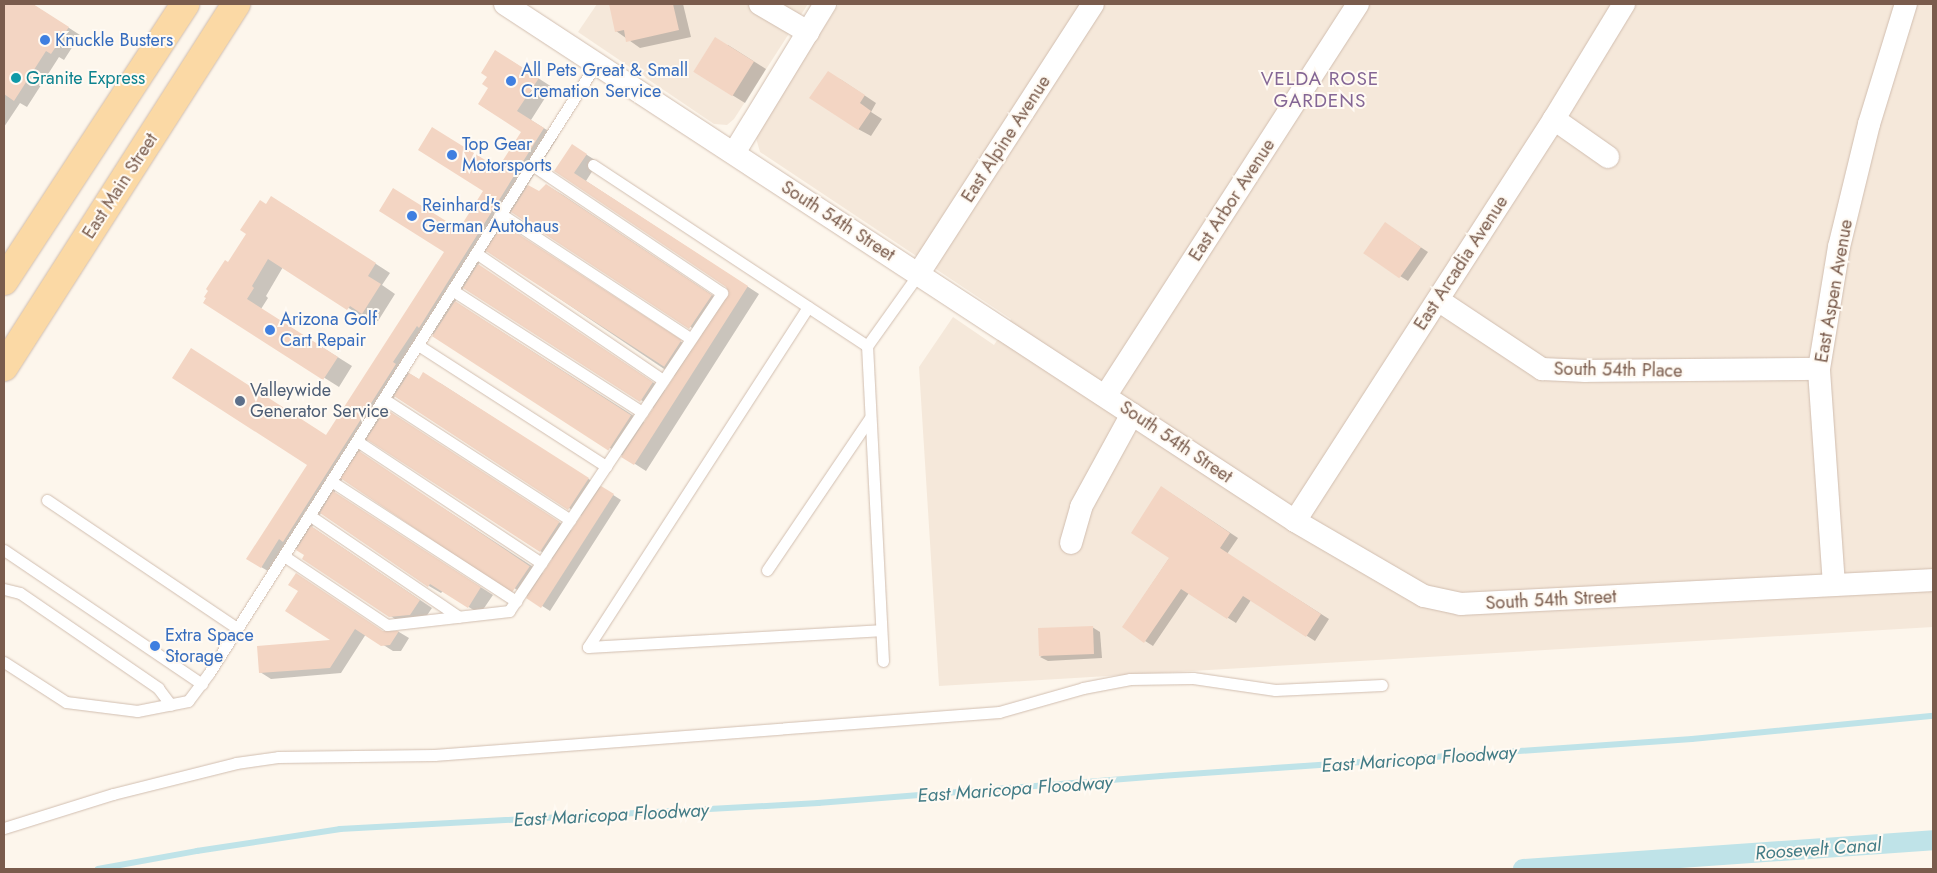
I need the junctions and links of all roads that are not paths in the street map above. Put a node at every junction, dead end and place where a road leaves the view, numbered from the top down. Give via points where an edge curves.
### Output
1 (185, 4) edge
2 (236, 4) edge
3 (505, 4) edge
4 (760, 4) edge
5 (825, 4) edge
6 (1093, 4) edge
7 (1358, 4) edge
8 (1624, 4) edge
9 (1900, 5) edge
10 (808, 32) junction
11 (596, 64) junction
12 (1554, 119) junction
13 (734, 154) junction
14 (1608, 157) dead end
15 (532, 165) junction
16 (593, 165) dead end
17 (501, 214) junction
18 (476, 252) junction
19 (919, 274) junction
20 (4, 281) edge
21 (452, 290) junction
22 (1438, 300) junction
23 (808, 307) junction
24 (691, 339) junction
25 (418, 345) junction
26 (867, 346) junction
27 (4, 368) edge
28 (1819, 369) junction
29 (664, 380) junction
30 (1106, 396) junction
31 (384, 399) junction
32 (642, 412) junction
33 (1132, 414) junction
34 (870, 418) junction
35 (357, 441) junction
36 (606, 466) junction
37 (331, 481) junction
38 (47, 500) dead end
39 (309, 515) junction
40 (570, 520) junction
41 (1295, 521) junction
42 (1071, 543) dead end
43 (4, 550) edge
44 (284, 556) junction
45 (541, 563) junction
46 (767, 570) dead end
47 (1933, 580) edge
48 (1834, 586) junction
49 (4, 589) edge
50 (516, 601) junction
51 (459, 616) junction
52 (238, 628) junction
53 (880, 630) junction
54 (883, 661) dead end
55 (4, 662) edge
56 (202, 684) junction
57 (1382, 685) dead end
58 (171, 705) junction
59 (4, 828) edge

1 - 20 main road
2 - 27 main road, East Main Street
3 - 11 street, South 54th Street
4 - 10 street
5 - 10 street
6 - 19 street, East Alpine Avenue
7 - 30 street, East Arbor Avenue
8 - 12 street, East Arcadia Avenue
9 - 28 street, East Aspen Avenue via 1842,237
10 - 13 street
11 - 13 street, South 54th Street
11 - 15 lane
12 - 14 street
12 - 22 street, East Arcadia Avenue
13 - 19 street, South 54th Street
15 - 17 lane
15 - 24 lane via 722,293
16 - 23 lane
17 - 18 lane
17 - 24 lane
18 - 21 lane
18 - 29 lane
19 - 26 lane
19 - 30 street, South 54th Street
21 - 25 lane
21 - 32 lane
22 - 28 street, South 54th Place via 1542,369
22 - 41 street, East Arcadia Avenue
23 - 26 lane
23 - 53 lane via 588,647
24 - 29 lane
25 - 31 lane
25 - 36 lane
26 - 34 lane
28 - 48 street, East Aspen Avenue
29 - 32 lane
30 - 33 street, South 54th Street
31 - 35 lane
31 - 40 lane
32 - 36 lane
33 - 41 street, South 54th Street
33 - 42 street via 1082,507
34 - 46 lane
34 - 53 lane
35 - 37 lane
35 - 45 lane
36 - 40 lane
37 - 39 lane
37 - 50 lane
38 - 52 lane
39 - 44 lane
39 - 51 lane
40 - 45 lane
41 - 48 street, South 54th Street via 1424,596 1461,604
43 - 56 lane
44 - 51 lane via 387,625
44 - 52 lane
45 - 50 lane
47 - 48 street, South 54th Street
49 - 58 lane via 20,593 142,676 158,688
50 - 51 lane via 509,611
52 - 56 lane
53 - 54 lane
55 - 58 lane via 66,702 137,711
56 - 58 lane via 188,701
57 - 59 lane via 1275,690 1193,678 1130,679 1083,688 999,712 434,755 278,757 236,762 113,794

